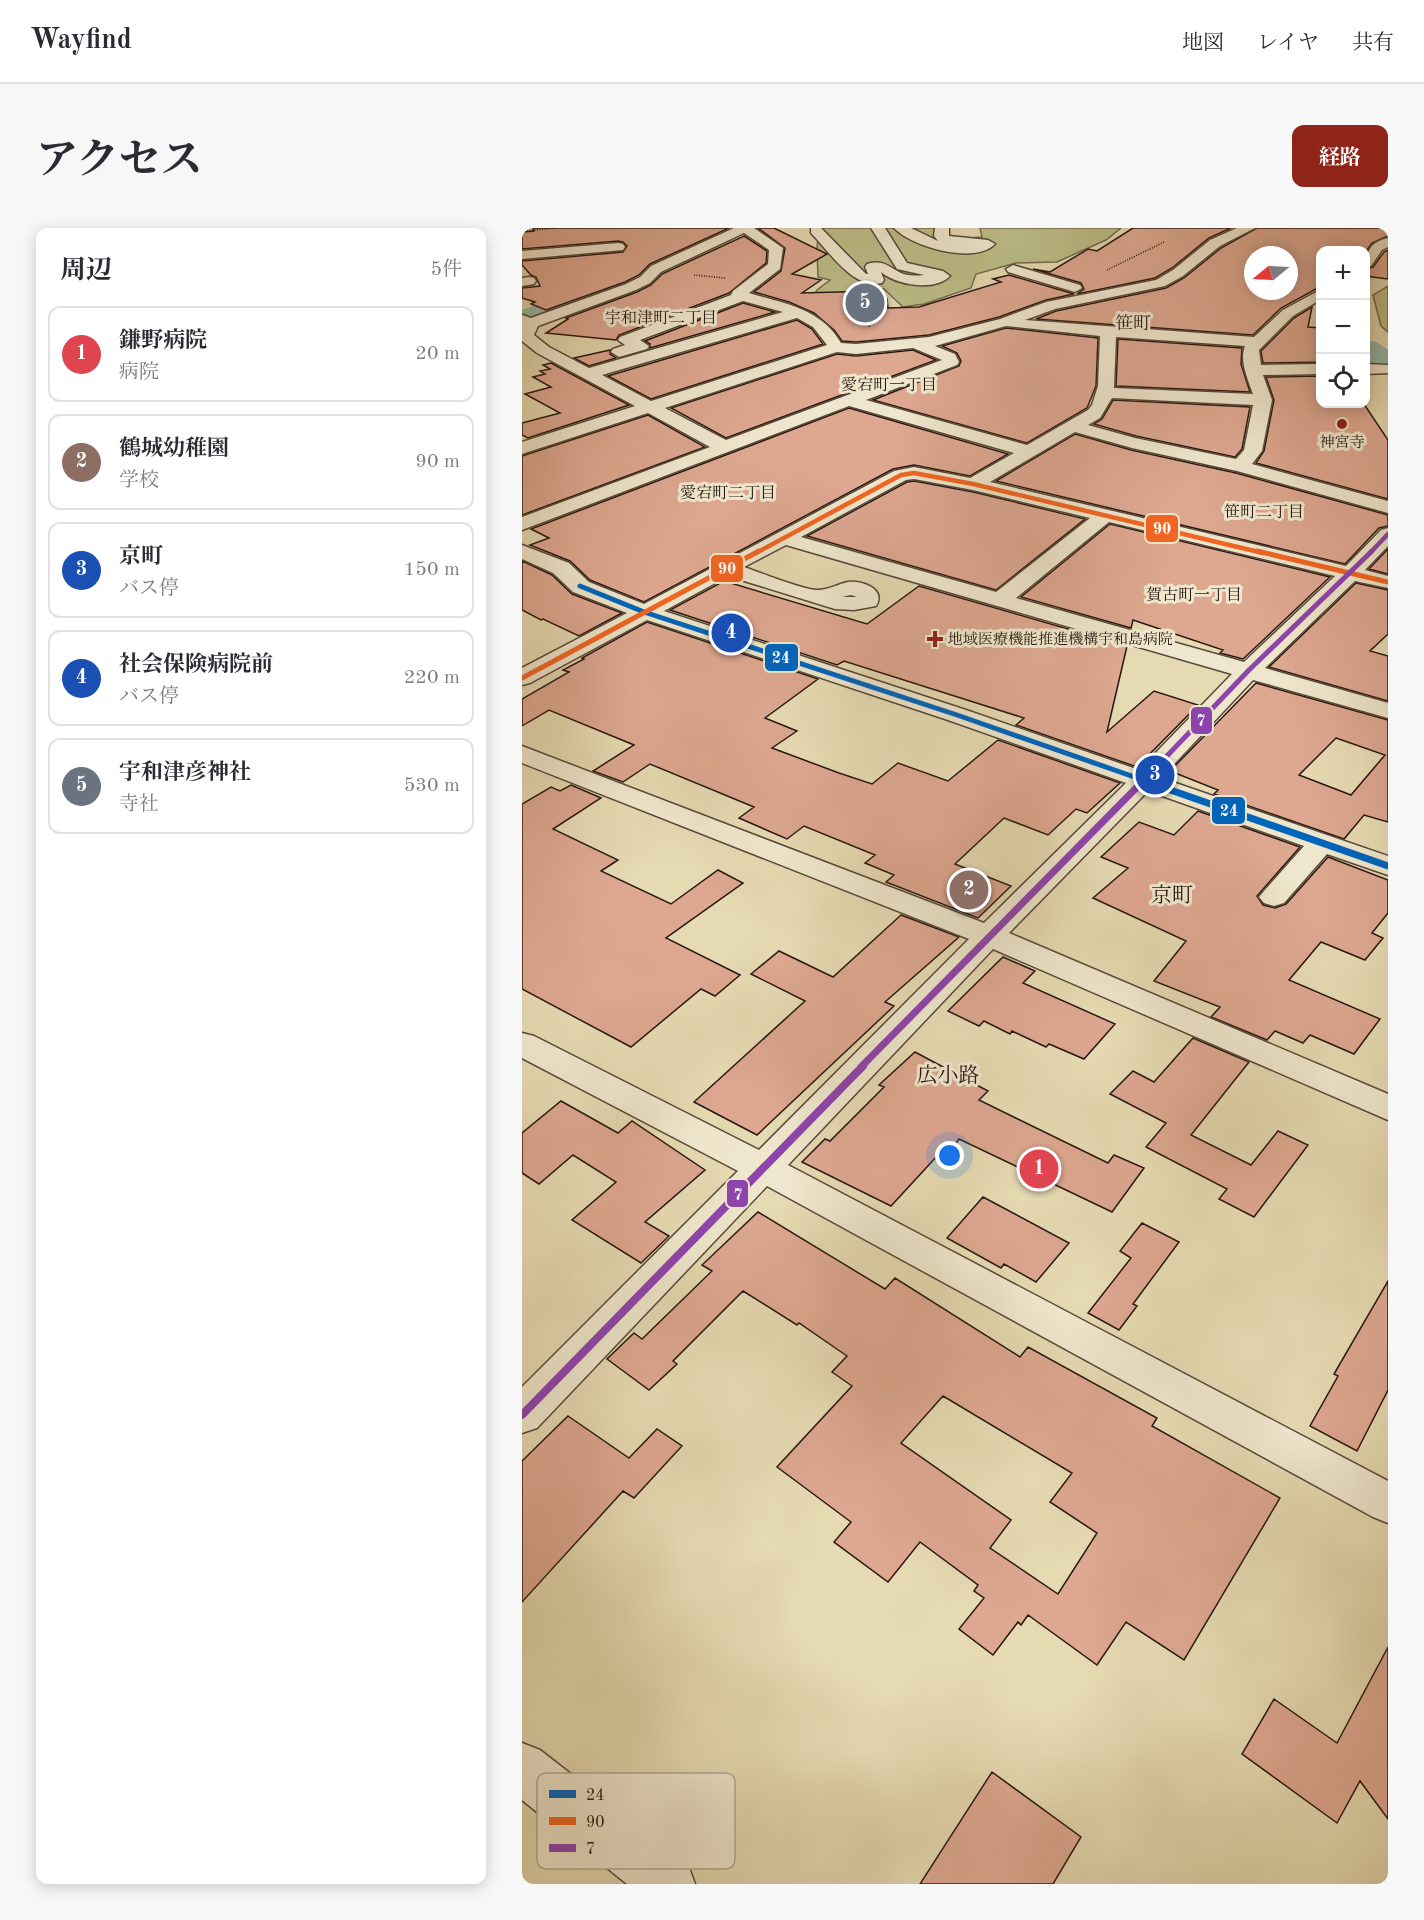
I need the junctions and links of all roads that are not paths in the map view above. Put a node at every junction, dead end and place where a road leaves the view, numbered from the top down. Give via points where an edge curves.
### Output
1 (745, 228) edge
2 (878, 228) edge
3 (900, 228) edge
4 (942, 228) edge
5 (1248, 228) edge
6 (816, 230) dead end
7 (591, 234) dead end
8 (1388, 242) edge
9 (618, 247) dead end
10 (599, 249) junction
11 (522, 255) edge
12 (1370, 256) edge
13 (1014, 269) dead end
14 (1107, 270) road end
15 (1075, 288) junction
16 (742, 296) junction
17 (1316, 296) edge
18 (1060, 303) junction
19 (799, 312) junction
20 (1105, 314) dead end
21 (527, 321) edge
22 (1005, 322) junction
23 (1103, 332) junction
24 (911, 336) junction
25 (1256, 342) junction
26 (837, 347) junction
27 (543, 350) junction
28 (522, 357) edge
29 (572, 366) junction
30 (1316, 369) edge
31 (1370, 369) edge
32 (1383, 369) dead end
33 (1253, 370) junction
34 (587, 374) junction
35 (1106, 393) junction
36 (1263, 400) junction
37 (849, 401) junction
38 (649, 407) junction
39 (1073, 426) junction
40 (725, 447) junction
41 (522, 448) edge
42 (1028, 451) junction
43 (1240, 466) junction
44 (973, 484) junction
45 (1388, 507) edge
46 (1106, 515) junction
47 (522, 524) edge
48 (1388, 534) edge
49 (784, 538) junction
50 (522, 550) edge
51 (727, 569) junction
52 (1351, 573) junction
53 (1388, 582) edge
54 (816, 597) dead end
55 (1000, 600) junction
56 (645, 612) junction
57 (1249, 670) junction
58 (522, 678) edge
59 (1388, 711) edge
60 (522, 754) edge
61 (1144, 780) junction
62 (1322, 843) junction
63 (1388, 866) edge
64 (1274, 897) dead end
65 (989, 936) junction
66 (522, 1044) edge
67 (1388, 1108) edge
68 (765, 1168) junction
69 (522, 1414) edge
70 (1388, 1503) edge
71 (522, 1768) edge
72 (537, 1780) edge
73 (650, 1869) edge
74 (669, 1884) edge

1 - 16 street via 776,248 775,266 740,291
1 - 21 street via 656,269 631,287
2 - 6 street via 902,266 943,276 896,277 877,265 872,267 877,280 861,277
3 - 4 street via 940,248 972,249 988,244 945,240
5 - 18 street via 1223,239 1160,283
7 - 10 street
8 - 12 street
9 - 10 street
10 - 11 street
13 - 15 street
14 - 15 street
15 - 18 street
16 - 19 street
16 - 29 street via 626,340 641,346
17 - 25 street via 1288,313
18 - 22 street
19 - 26 street via 820,323
19 - 34 street
20 - 23 street
21 - 27 street via 526,336
22 - 23 street
22 - 24 street via 930,342
23 - 25 street
23 - 35 street
24 - 26 street via 863,348
24 - 37 street via 949,357 951,362
25 - 33 street via 1251,349
26 - 38 street
27 - 28 street
27 - 29 street
29 - 34 street
30 - 33 street
31 - 32 street
33 - 36 street
34 - 38 street
35 - 36 street
35 - 39 street via 1100,409
36 - 43 street via 1253,451
37 - 40 street
37 - 42 street
38 - 40 street
38 - 41 street
39 - 42 street
39 - 43 street
40 - 47 street
42 - 44 street
43 - 45 street
44 - 46 street
44 - 49 street via 914,473 901,475
46 - 52 street
46 - 55 street
48 - 52 street
49 - 51 street
49 - 55 street
50 - 56 street via 561,568 581,587
51 - 54 street
51 - 56 street
52 - 53 street
52 - 57 street
55 - 57 street
56 - 58 street
56 - 61 street
57 - 59 street
57 - 61 street
60 - 65 street
61 - 62 street
61 - 65 street
62 - 63 street
62 - 64 street
65 - 67 street
65 - 68 street
66 - 68 street
68 - 69 street
68 - 70 street
71 - 72 street
73 - 74 street

